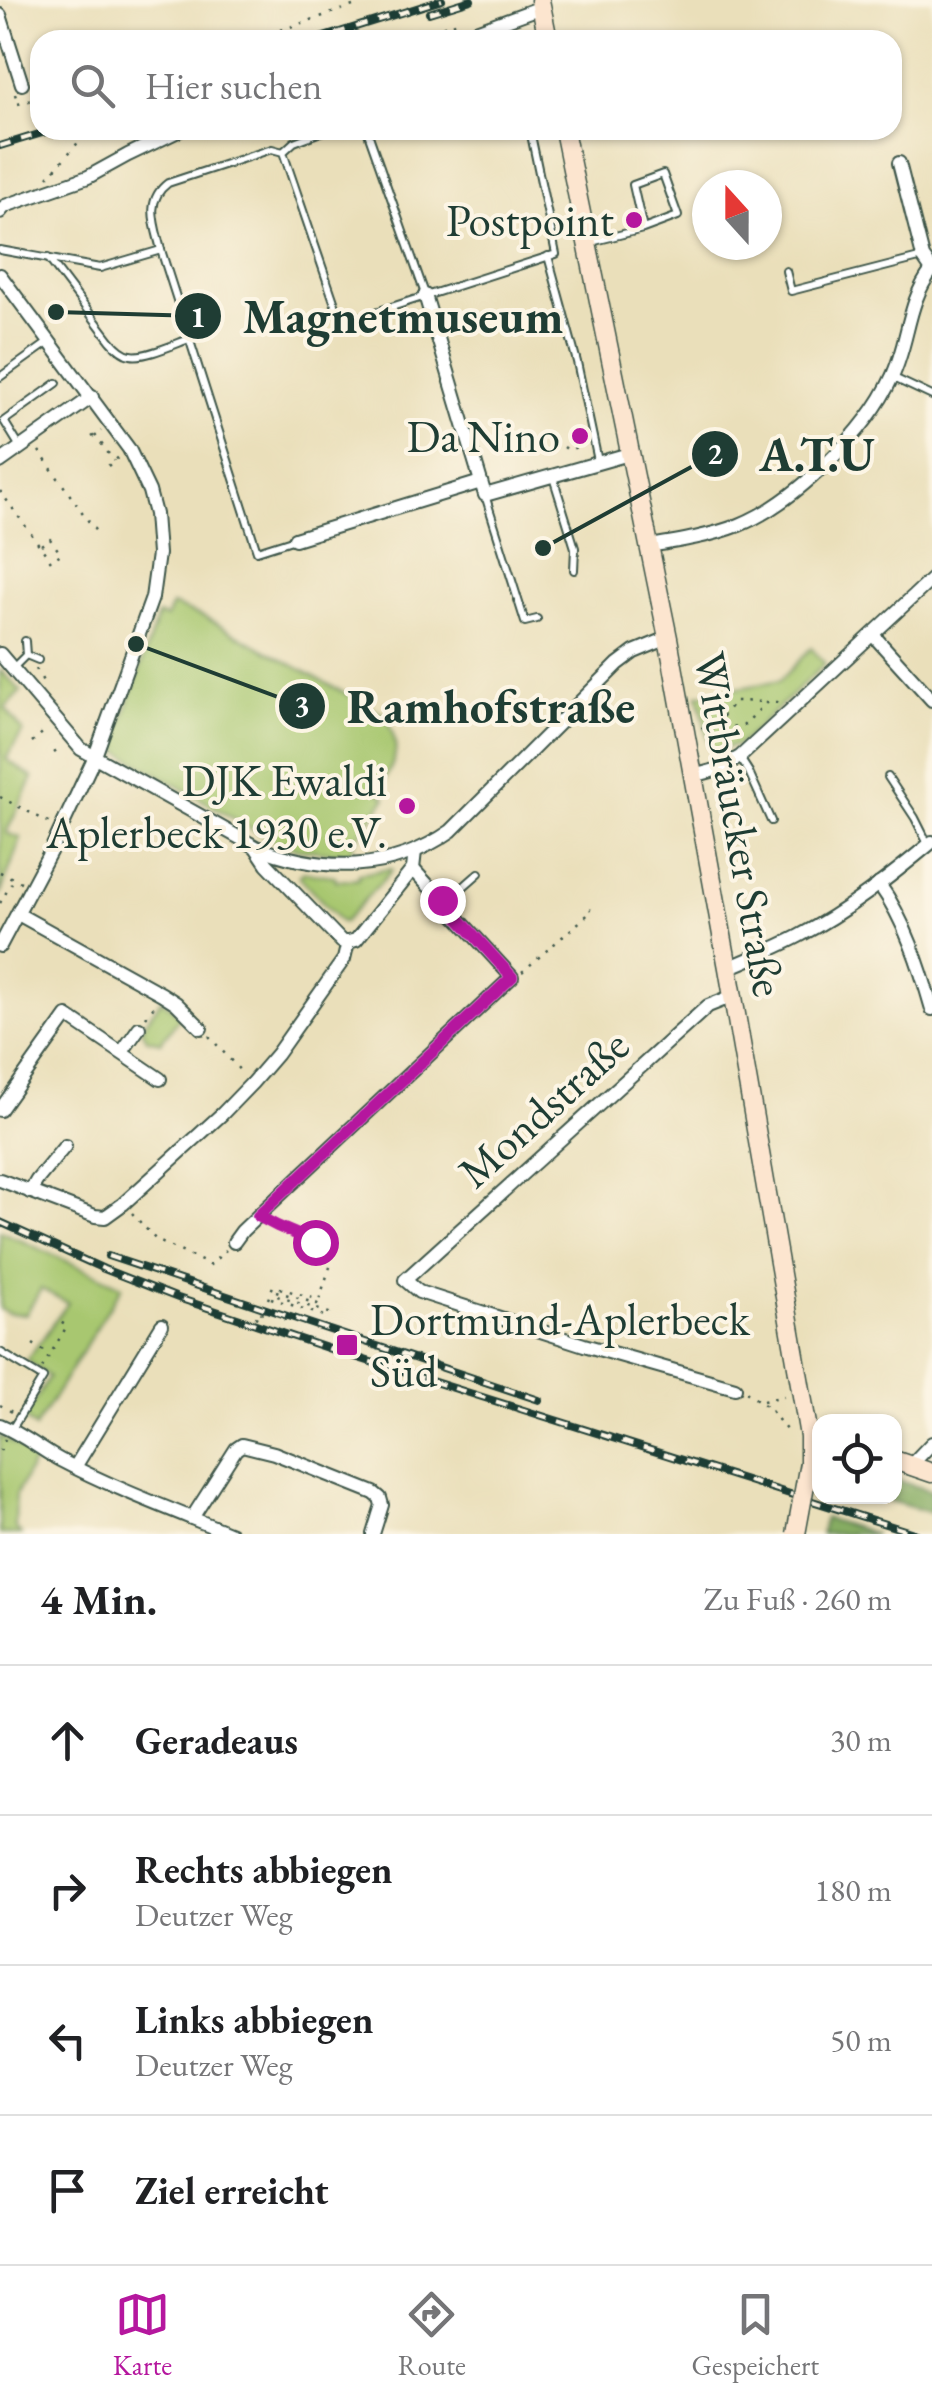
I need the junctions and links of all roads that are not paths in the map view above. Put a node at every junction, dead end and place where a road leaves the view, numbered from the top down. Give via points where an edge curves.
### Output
1 (541, 4) edge
2 (0, 15) edge
3 (476, 30) edge
4 (546, 30) edge
5 (18, 86) road end
6 (159, 140) edge
7 (299, 140) edge
8 (371, 140) edge
9 (532, 140) edge
10 (566, 140) edge
11 (283, 152) junction
12 (899, 163) dead end
13 (0, 212) edge
14 (643, 229) junction
15 (586, 244) junction
16 (0, 250) edge
17 (161, 250) junction
18 (548, 256) junction
19 (48, 257) junction
20 (923, 257) junction
21 (932, 270) edge
22 (786, 271) dead end
23 (0, 275) edge
24 (425, 295) junction
25 (190, 339) junction
26 (50, 341) junction
27 (0, 377) edge
28 (892, 377) junction
29 (57, 383) dead end
30 (932, 396) edge
31 (92, 397) junction
32 (26, 444) junction
33 (629, 454) junction
34 (0, 462) edge
35 (598, 462) junction
36 (552, 476) junction
37 (483, 489) junction
38 (294, 539) joint
39 (650, 546) junction
40 (574, 570) dead end
41 (932, 580) edge
42 (537, 618) dead end
43 (873, 634) junction
44 (668, 638) junction
45 (25, 641) dead end
46 (0, 654) edge
47 (26, 655) junction
48 (38, 660) road end
49 (12, 669) junction
50 (932, 700) edge
51 (94, 756) junction
52 (740, 756) junction
53 (693, 776) junction
54 (888, 777) dead end
55 (772, 821) dead end
56 (930, 844) edge
57 (256, 847) junction
58 (415, 850) junction
59 (413, 869) junction
60 (479, 873) dead end
61 (879, 884) junction
62 (446, 903) junction
63 (18, 914) junction
64 (348, 942) junction
65 (0, 946) edge
66 (728, 968) junction
67 (733, 996) junction
68 (932, 1009) edge
69 (139, 1028) road end
70 (201, 1028) road end
71 (122, 1052) junction
72 (160, 1079) dead end
73 (0, 1110) edge
74 (65, 1146) dead end
75 (0, 1180) edge
76 (30, 1192) junction
77 (234, 1242) road end
78 (162, 1325) dead end
79 (0, 1352) edge
80 (735, 1388) road end
81 (6, 1428) edge
82 (932, 1443) edge
83 (812, 1449) edge
84 (812, 1460) edge
85 (903, 1462) edge
86 (75, 1467) junction
87 (932, 1473) edge
88 (192, 1518) junction
89 (231, 1534) edge
90 (373, 1534) edge
91 (796, 1534) edge

1 - 3 street
1 - 4 main road
2 - 5 street
6 - 13 street via 88,178
7 - 11 lane
8 - 24 lane
9 - 18 lane via 556,254
10 - 15 main road, Wittbräucker Straße
11 - 17 lane via 272,149 159,190 151,208
11 - 24 lane via 339,316 348,320
12 - 20 street
14 - 14 lane via 678,216 663,174 633,185
14 - 15 lane
15 - 33 main road, Wittbräucker Straße
16 - 19 lane
17 - 19 lane via 100,268
17 - 25 lane
18 - 24 lane
18 - 35 lane
19 - 25 lane via 120,350 144,354
20 - 21 street
20 - 22 lane via 790,291
21 - 28 street via 913,302
23 - 26 street
24 - 37 street
25 - 38 lane via 256,551
26 - 27 lane
26 - 31 street
28 - 30 lane
28 - 39 street via 852,436 769,510 721,531
29 - 32 lane via 4,422
31 - 32 street
31 - 51 street via 143,476 158,554 152,598
32 - 34 street
33 - 35 street
33 - 39 main road, Wittbräucker Straße
35 - 36 street
36 - 37 street
36 - 40 lane via 575,548
37 - 38 street
37 - 42 lane via 524,622
39 - 44 main road, Wittbräucker Straße
41 - 43 street
43 - 50 street
43 - 52 street
44 - 53 main road, Wittbräucker Straße
44 - 58 street via 618,664 451,831
45 - 47 lane
46 - 49 street
47 - 48 lane
47 - 49 lane
49 - 51 street via 80,749
51 - 57 street
51 - 63 street
52 - 53 street
52 - 55 lane
53 - 66 main road, Wittbräucker Straße
54 - 56 lane
56 - 61 street
57 - 58 street via 336,866
57 - 64 street
58 - 59 street
59 - 62 street
59 - 64 street
60 - 62 lane
61 - 66 street via 800,935
61 - 68 street
62 - 77 street via 512,977
63 - 65 street
63 - 70 street via 162,994
64 - 76 street via 344,959 278,1054 122,1204 95,1216
66 - 67 main road, Wittbräucker Straße
67 - 80 street, Mondstraße via 708,1006 405,1280 419,1292
67 - 83 main road, Wittbräucker Straße
69 - 71 street
71 - 72 street
71 - 73 street via 67,1016
74 - 76 street
75 - 76 street
78 - 86 street
79 - 81 lane via 42,1378
81 - 86 street
82 - 85 street
84 - 91 main road, Wittbräucker Straße, bridge
85 - 87 main road
86 - 88 street
88 - 89 street
88 - 90 street via 242,1445 380,1498

